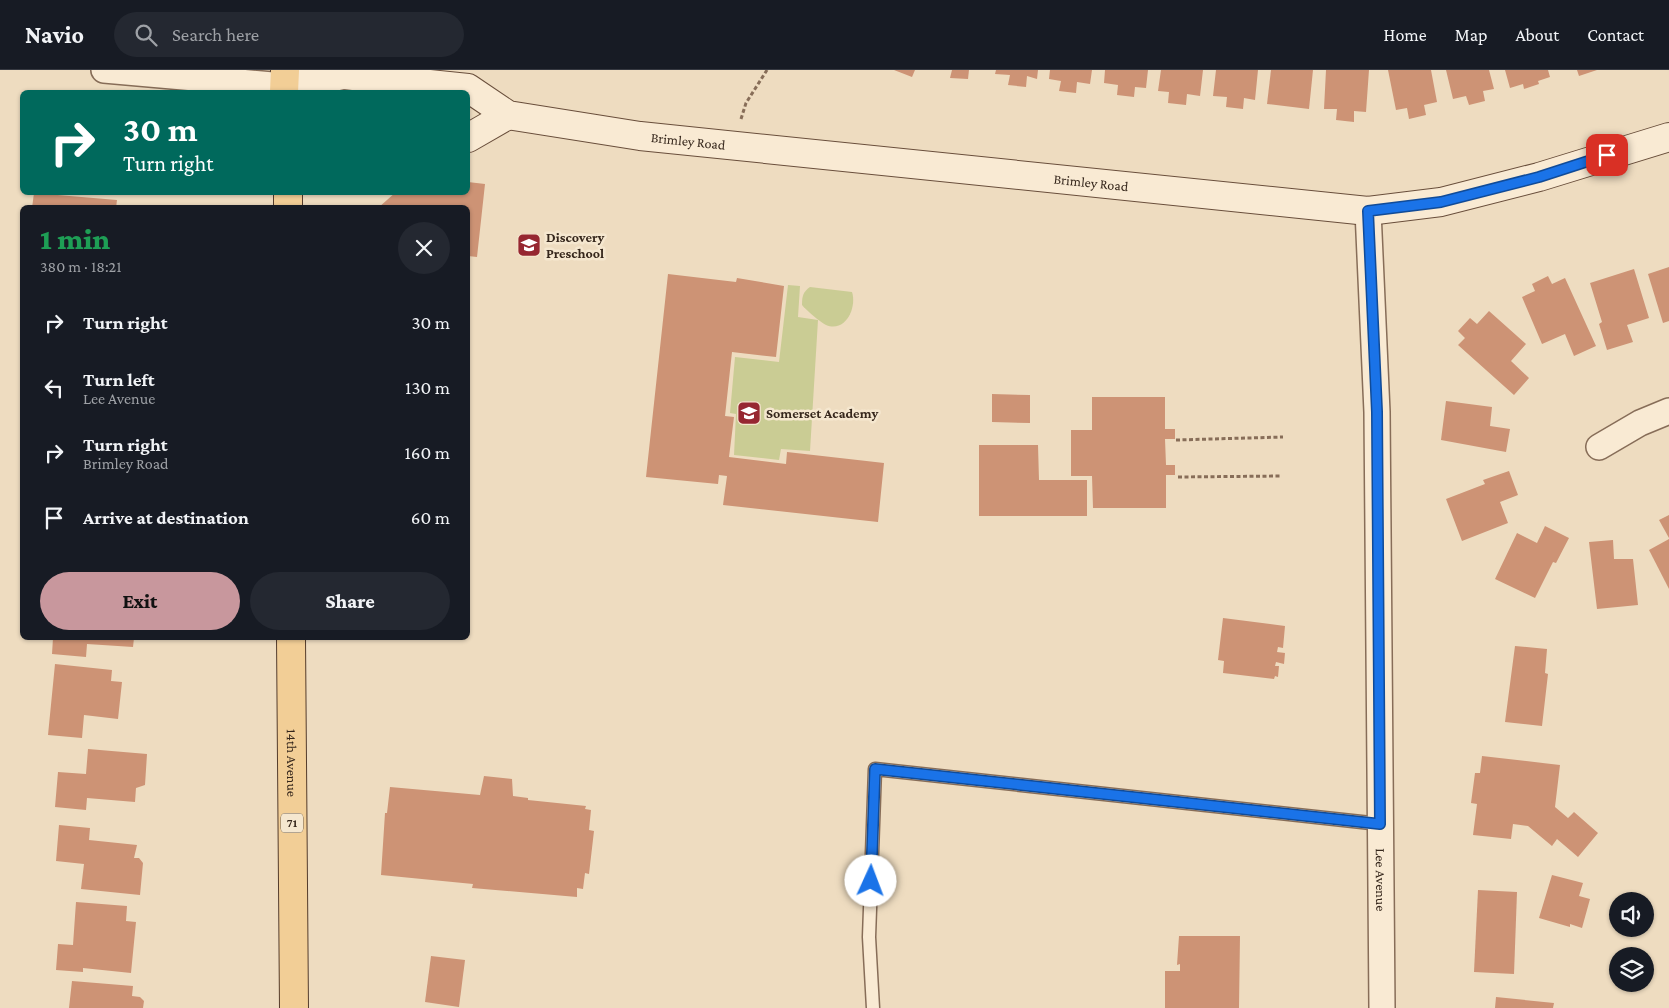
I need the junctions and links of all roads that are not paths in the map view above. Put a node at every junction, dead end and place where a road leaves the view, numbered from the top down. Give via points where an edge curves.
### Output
1 (104, 70) edge
2 (287, 85) edge
3 (508, 116) junction
4 (470, 137) edge
5 (1669, 137) edge
6 (1368, 211) junction
7 (1669, 411) edge
8 (1599, 447) dead end
9 (291, 640) edge
10 (1380, 824) junction
11 (294, 1008) edge
12 (873, 1008) edge
13 (1382, 1008) edge

1 - 2 street
2 - 3 main road, Brimley Road via 344,75 468,88
3 - 4 main road
3 - 6 main road, Brimley Road via 640,136
5 - 6 main road, Brimley Road via 1539,177 1441,202
6 - 10 street, Lee Avenue via 1377,412
7 - 8 street
9 - 11 main road, 14th Avenue / 71
10 - 12 lane via 875,769 869,937
10 - 13 street, Lee Avenue

